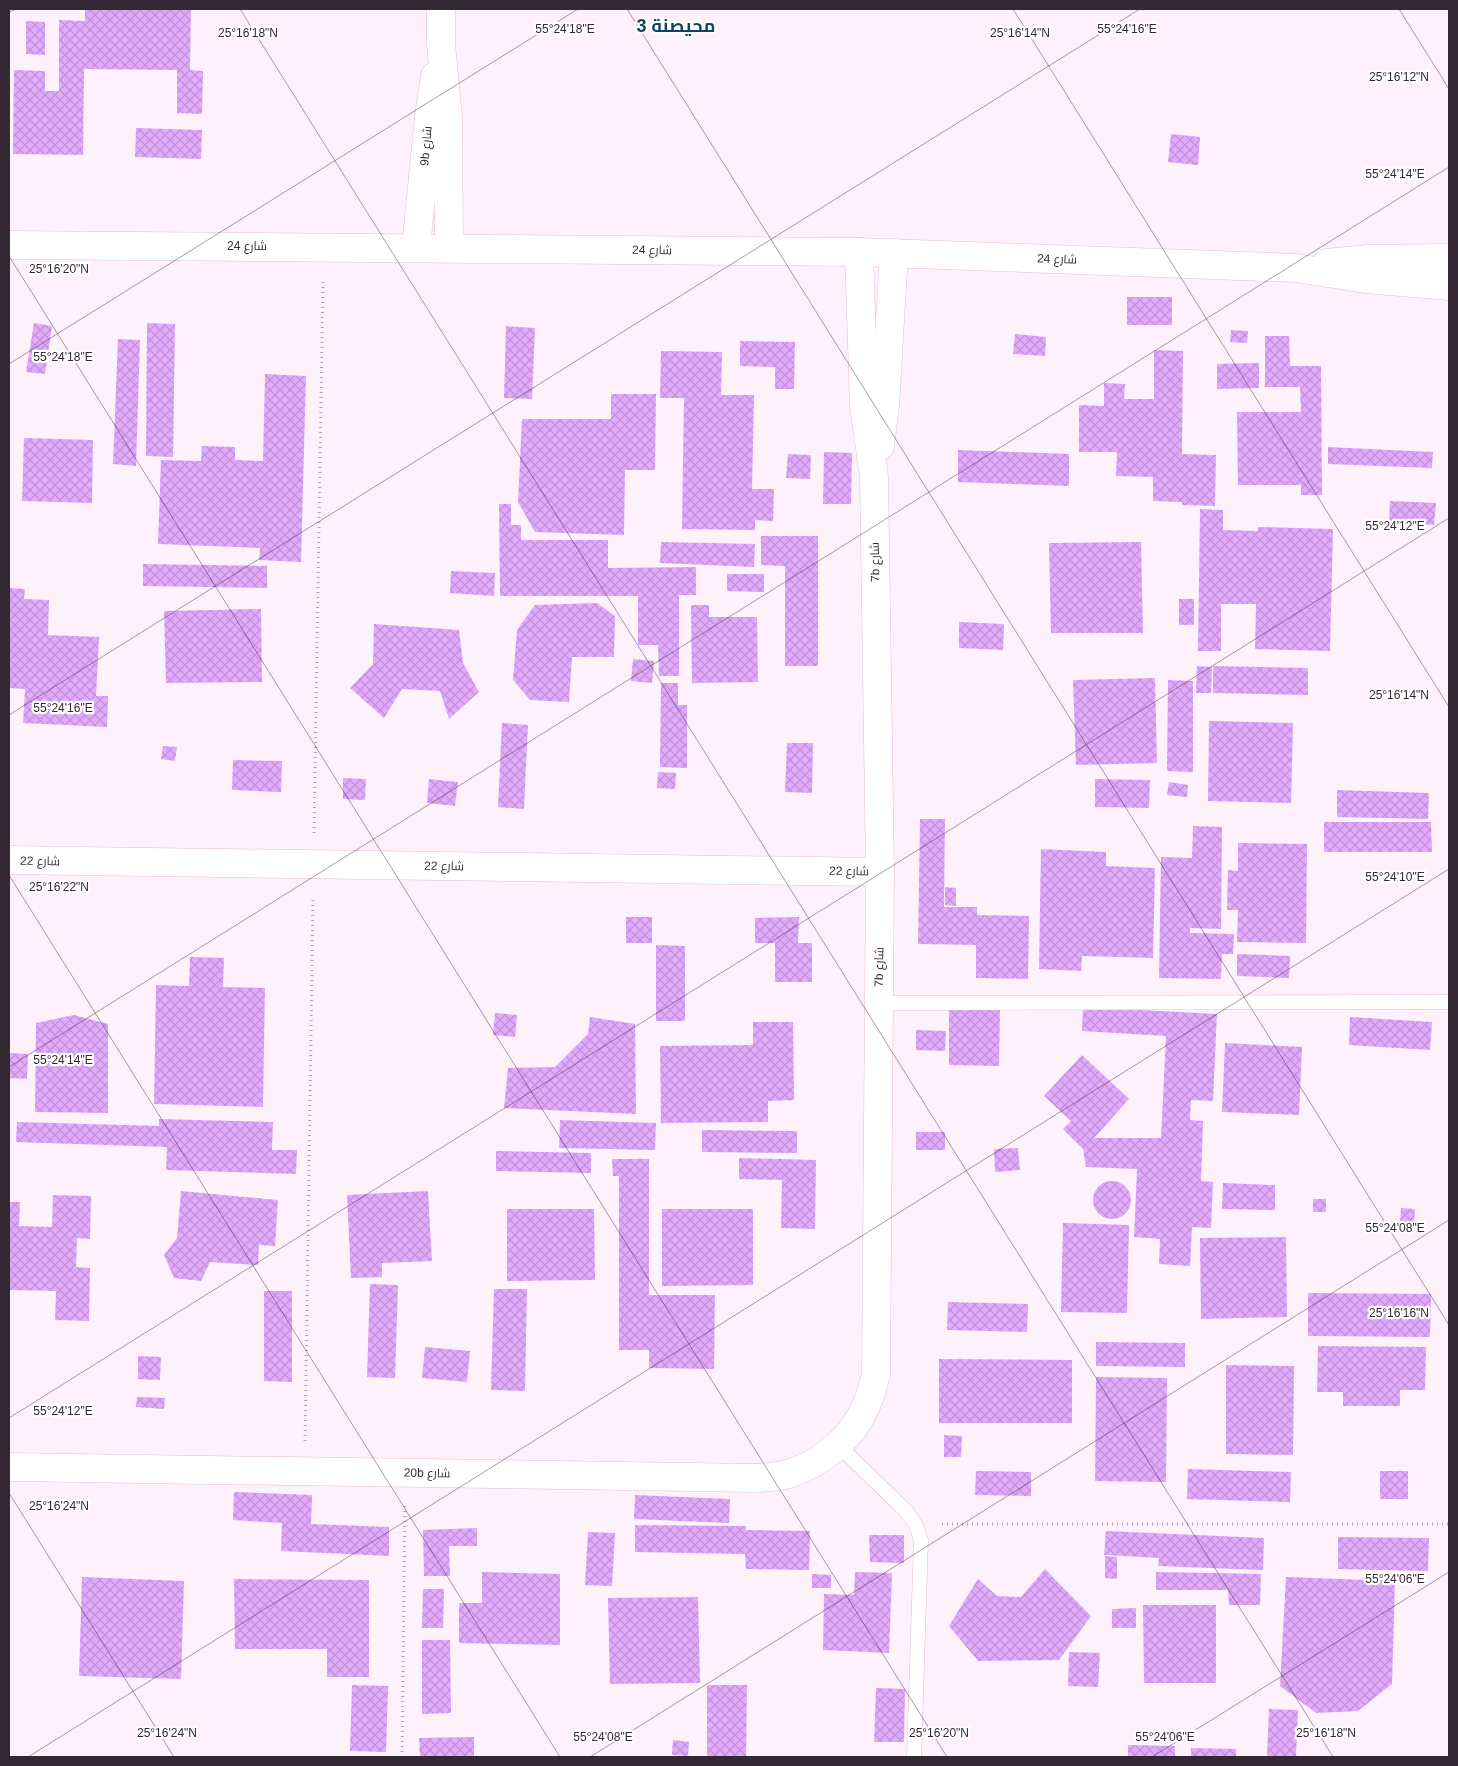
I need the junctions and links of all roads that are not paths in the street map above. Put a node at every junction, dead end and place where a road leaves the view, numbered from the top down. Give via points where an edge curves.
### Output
1 (441, 9) edge
2 (441, 45) junction
3 (9, 245) edge
4 (416, 248) junction
5 (449, 248) junction
6 (859, 252) junction
7 (894, 253) junction
8 (1449, 258) edge
9 (1296, 268) junction
10 (1449, 286) edge
11 (874, 477) junction
12 (9, 860) edge
13 (880, 872) junction
14 (1449, 1002) edge
15 (879, 1003) junction
16 (838, 1445) junction
17 (9, 1467) edge
18 (914, 1757) edge

1 - 2 street, 9b شارع
2 - 4 street, 9b شارع via 429,116
2 - 5 street, 9b شارع via 448,117
3 - 4 street, شارع 24
4 - 5 street, شارع 24
5 - 6 street, شارع 24
6 - 7 street, شارع 24
6 - 11 street, 7b شارع via 864,405
7 - 9 street, شارع 24
7 - 11 street, 7b شارع via 885,406
8 - 9 street, شارع 24 via 1368,259
9 - 10 street, شارع 24 via 1366,279
11 - 13 street, 7b شارع
12 - 13 street, شارع 22
13 - 15 street, 7b شارع
14 - 15 lane
15 - 16 street, 7b شارع via 876,1375 856,1425
16 - 17 street, 20b شارع via 814,1462 786,1474 757,1478
16 - 18 lane via 906,1511 916,1524 921,1540

